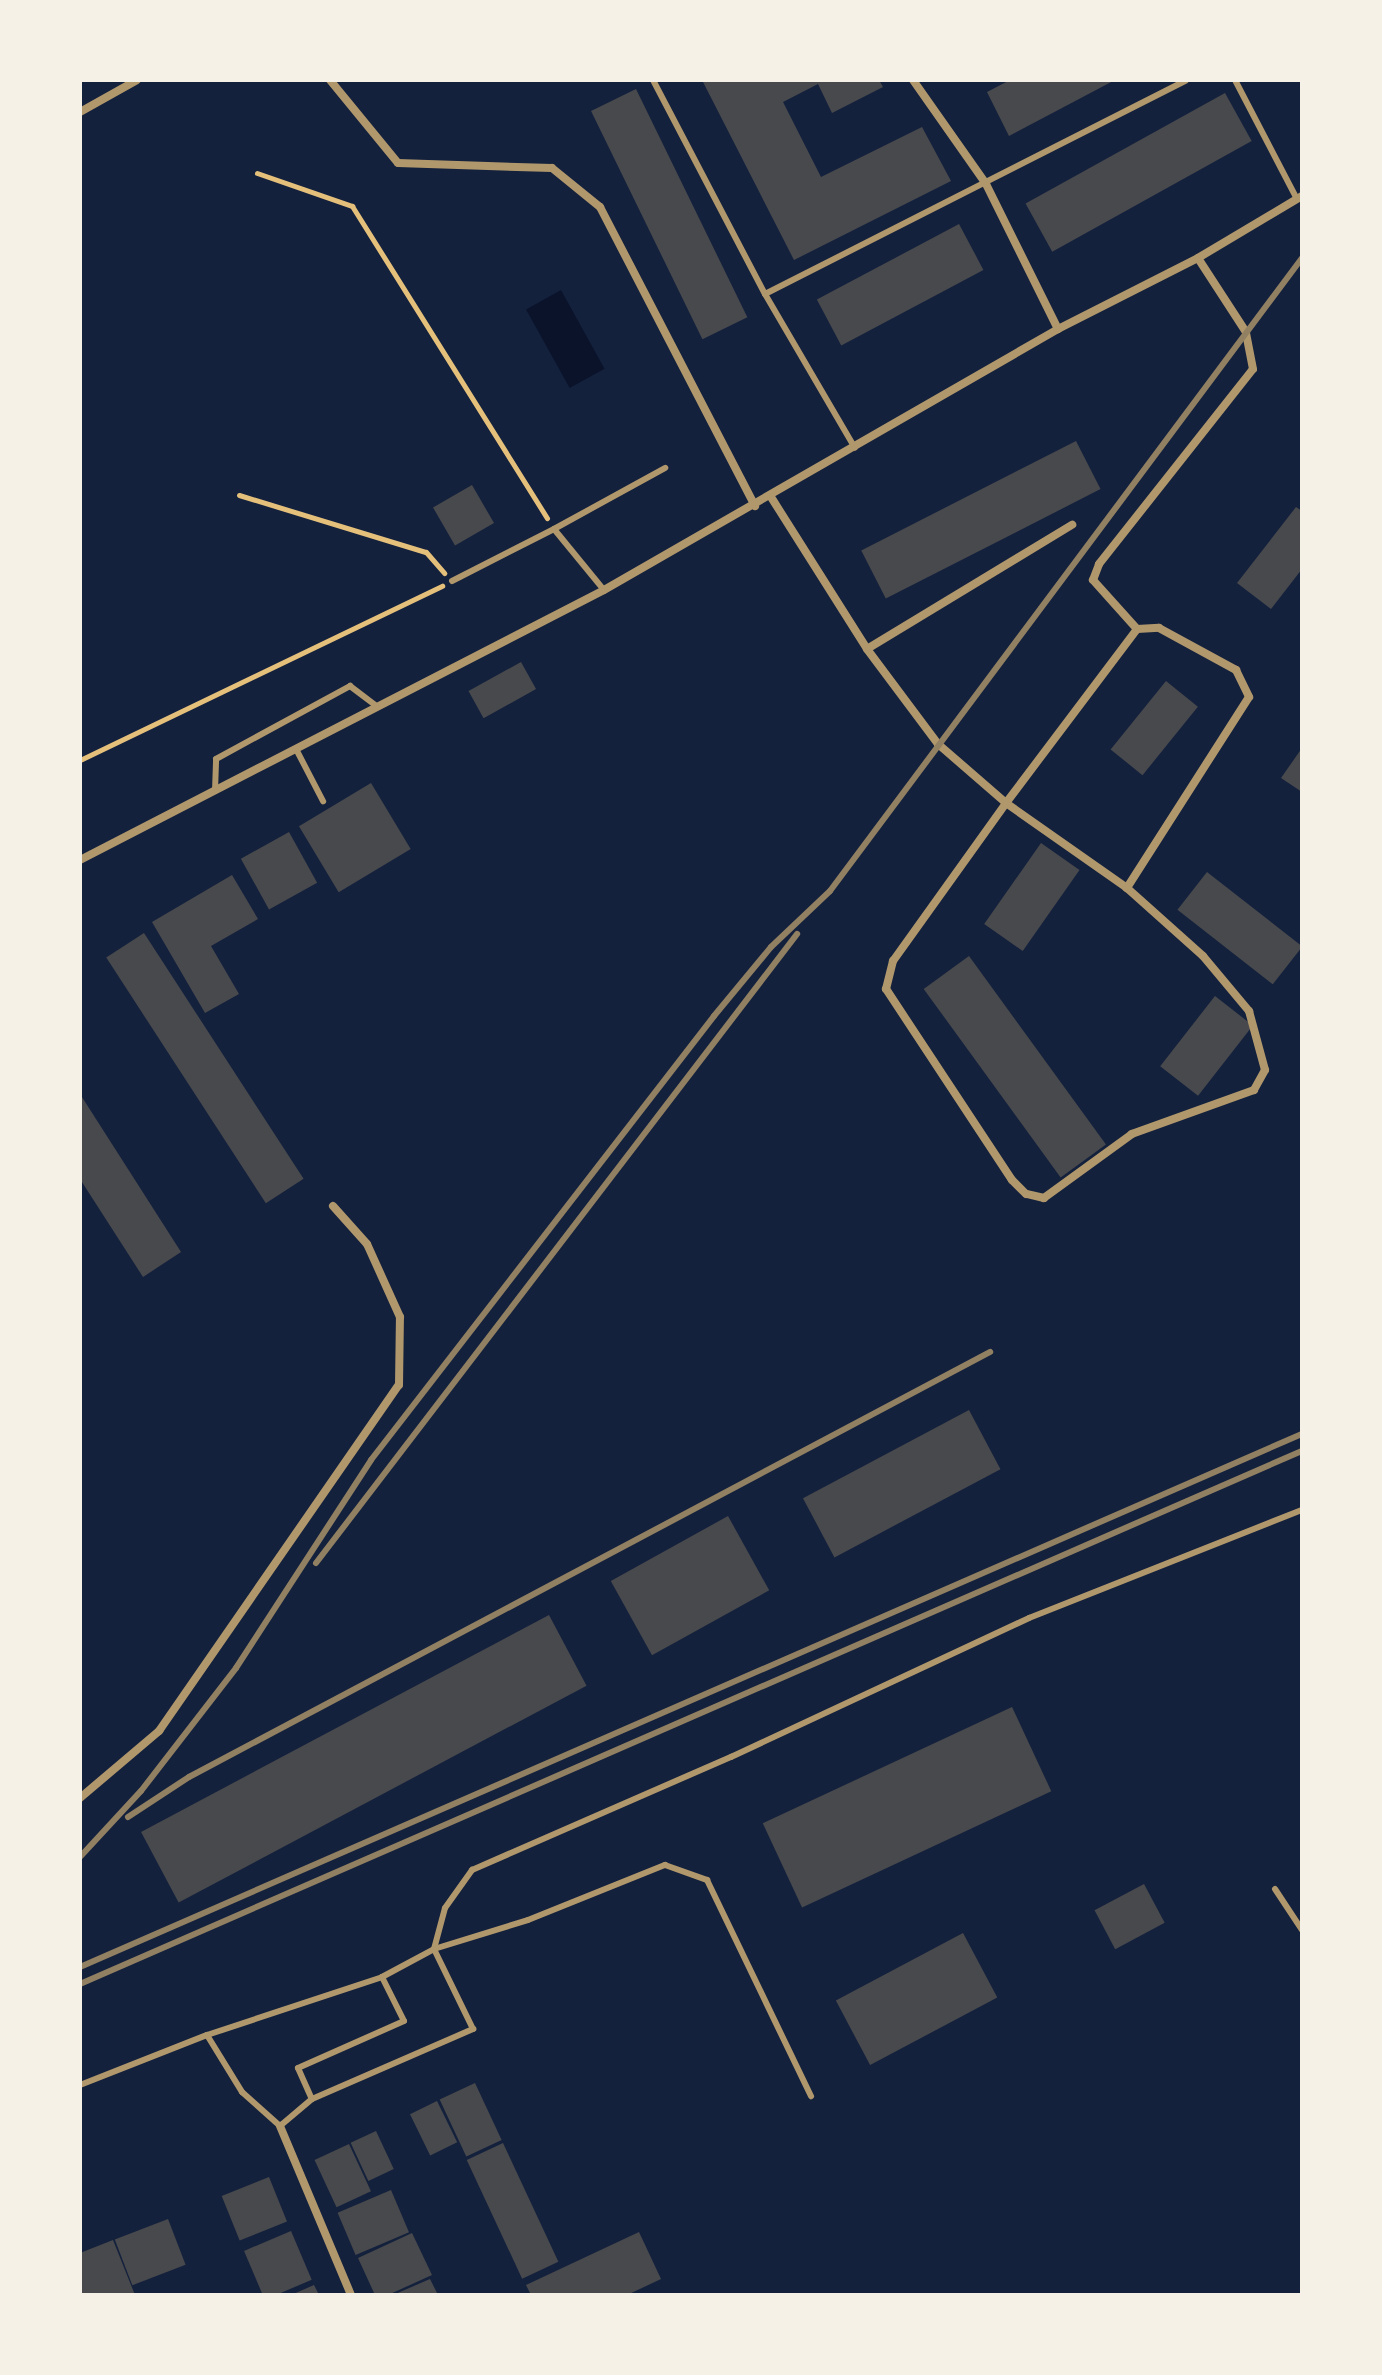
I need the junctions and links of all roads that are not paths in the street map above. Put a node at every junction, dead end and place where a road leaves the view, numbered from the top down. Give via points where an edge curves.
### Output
1 (137, 80) edge
2 (330, 80) edge
3 (653, 80) edge
4 (913, 80) edge
5 (1186, 80) edge
6 (1235, 80) edge
7 (80, 112) edge
8 (986, 184) junction
9 (1300, 198) edge
10 (1198, 258) junction
11 (765, 294) junction
12 (1058, 329) junction
13 (855, 448) junction
14 (665, 468) dead end
15 (771, 497) junction
16 (755, 506) junction
17 (1072, 525) dead end
18 (554, 529) junction
19 (452, 581) road end
20 (604, 590) junction
21 (1137, 629) junction
22 (867, 649) junction
23 (378, 707) junction
24 (296, 749) junction
25 (215, 791) junction
26 (323, 801) dead end
27 (1006, 803) junction
28 (80, 860) edge
29 (1127, 888) junction
30 (333, 1206) dead end
31 (1302, 1510) edge
32 (80, 1798) edge
33 (1275, 1889) dead end
34 (1302, 1930) edge
35 (434, 1949) junction
36 (382, 1977) junction
37 (207, 2035) junction
38 (80, 2085) edge
39 (811, 2096) dead end
40 (312, 2099) junction
41 (280, 2126) junction
42 (351, 2295) edge

1 - 7 street
2 - 16 street via 398,163 552,168 600,207
3 - 11 lane
4 - 8 street
5 - 8 lane
6 - 9 lane
8 - 11 lane
8 - 12 street
9 - 10 street
10 - 12 street
10 - 21 street via 1246,332 1253,369 1099,564 1093,580
11 - 13 lane
12 - 13 street
13 - 15 street
14 - 18 lane
15 - 16 street
15 - 22 street
16 - 20 street
17 - 22 street
18 - 19 lane
18 - 20 lane
20 - 23 street
21 - 27 street
21 - 29 street via 1159,628 1236,670 1249,697
22 - 27 street via 938,744
23 - 24 street
23 - 25 lane via 350,686 216,759
24 - 25 street
24 - 26 lane
25 - 28 street
27 - 29 street
27 - 29 street via 893,961 886,989 1026,1194 1044,1198 1132,1134 1254,1090 1265,1070 1249,1011 1203,956
30 - 32 street via 367,1244 400,1317 399,1385 159,1731
31 - 35 lane via 1029,1618 472,1870 445,1908
33 - 34 lane
35 - 36 lane
35 - 39 lane via 528,1920 665,1865 707,1880
35 - 40 lane via 473,2029
36 - 37 lane
36 - 40 lane via 404,2021 298,2068
37 - 38 lane
37 - 41 lane via 242,2092
40 - 41 lane
41 - 42 street

